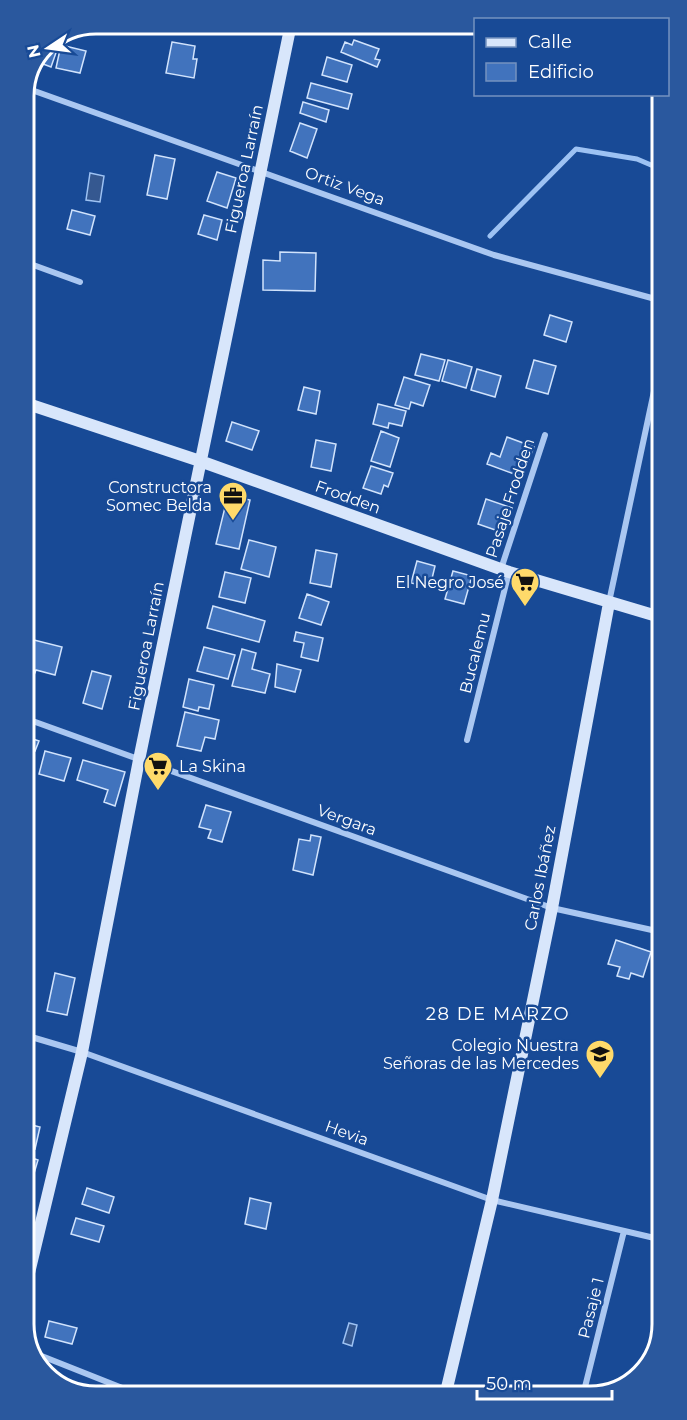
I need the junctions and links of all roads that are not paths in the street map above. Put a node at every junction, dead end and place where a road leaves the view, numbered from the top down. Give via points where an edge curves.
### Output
1 (289, 34) edge
2 (35, 91) edge
3 (261, 170) junction
4 (35, 266) edge
5 (80, 282) dead end
6 (652, 298) edge
7 (652, 401) edge
8 (35, 406) edge
9 (545, 435) dead end
10 (200, 461) junction
11 (505, 570) junction
12 (609, 603) junction
13 (652, 615) edge
14 (34, 722) edge
15 (467, 740) dead end
16 (139, 760) junction
17 (552, 908) junction
18 (652, 931) edge
19 (34, 1038) edge
20 (82, 1053) junction
21 (492, 1200) junction
22 (624, 1231) junction
23 (652, 1237) edge
24 (34, 1252) edge
25 (44, 1357) edge
26 (115, 1385) edge
27 (448, 1386) edge
28 (585, 1386) edge

1 - 3 street, Figueroa Larraín
2 - 3 street, Ortiz Vega
3 - 6 street, Ortiz Vega via 494,255
3 - 10 street, Figueroa Larraín
4 - 5 street
7 - 12 street, Carlos Ibáñez
8 - 10 street, Frodden
9 - 11 street, Pasaje Frodden
10 - 11 street, Frodden
10 - 16 street, Figueroa Larraín
11 - 12 street, Frodden
11 - 15 street, Bucalemu
12 - 13 street, Frodden
12 - 17 street, Carlos Ibáñez
14 - 16 street, Vergara
16 - 17 street, Vergara
16 - 20 street, Figueroa Larraín
17 - 18 street, Vergara
17 - 21 street, Carlos Ibáñez
19 - 20 street, Hevia
20 - 21 street, Hevia
20 - 24 street, Figueroa Larraín
21 - 22 street, Hevia
21 - 27 street, Carlos Ibáñez
22 - 23 street, Hevia
22 - 28 street, Pasaje 1
25 - 26 street

